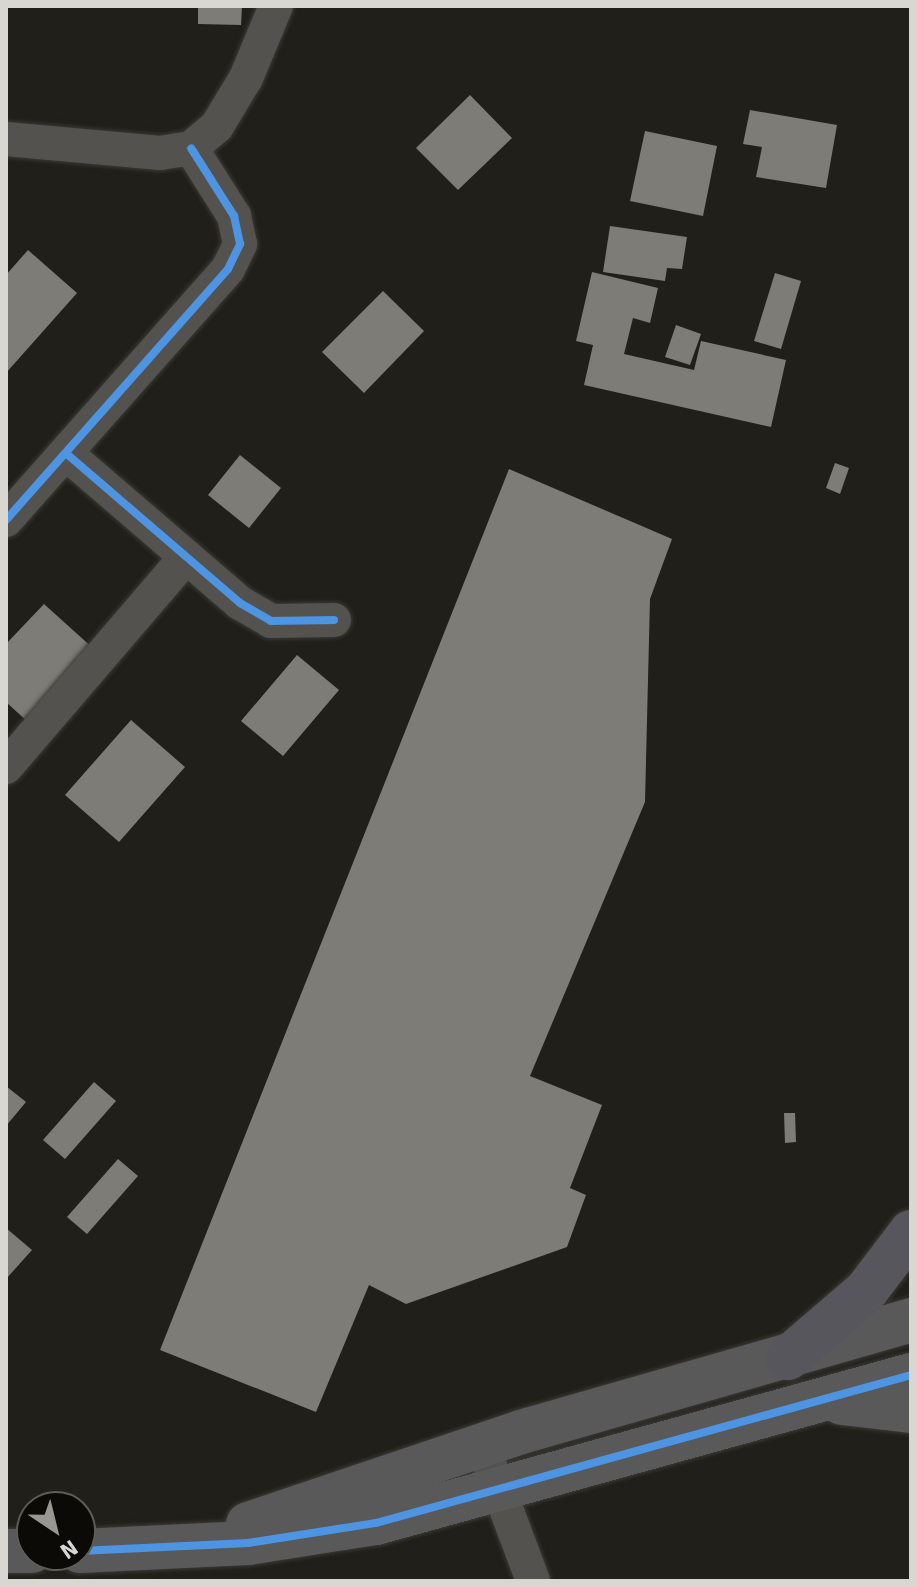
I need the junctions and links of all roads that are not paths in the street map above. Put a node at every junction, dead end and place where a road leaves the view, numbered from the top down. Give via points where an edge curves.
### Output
1 (276, 6) edge
2 (6, 139) edge
3 (191, 148) junction
4 (68, 455) junction
5 (6, 520) edge
6 (186, 557) junction
7 (334, 620) dead end
8 (6, 767) edge
9 (911, 1232) edge
10 (911, 1320) edge
11 (788, 1358) junction
12 (911, 1375) edge
13 (817, 1401) junction
14 (911, 1411) edge
15 (483, 1447) junction
16 (498, 1490) junction
17 (140, 1547) junction
18 (96, 1550) edge
19 (533, 1581) edge

1 - 3 street via 246,78 217,126
2 - 3 street via 160,153
3 - 4 street via 234,216 240,244 228,269
4 - 5 street
4 - 6 street
6 - 7 street via 240,603 271,621
6 - 8 street
9 - 11 highway via 866,1291
10 - 11 street
11 - 15 street
12 - 13 street
13 - 14 street
13 - 16 street
15 - 16 street
15 - 17 street via 252,1523
16 - 17 street via 312,1536
16 - 19 street
17 - 18 street

